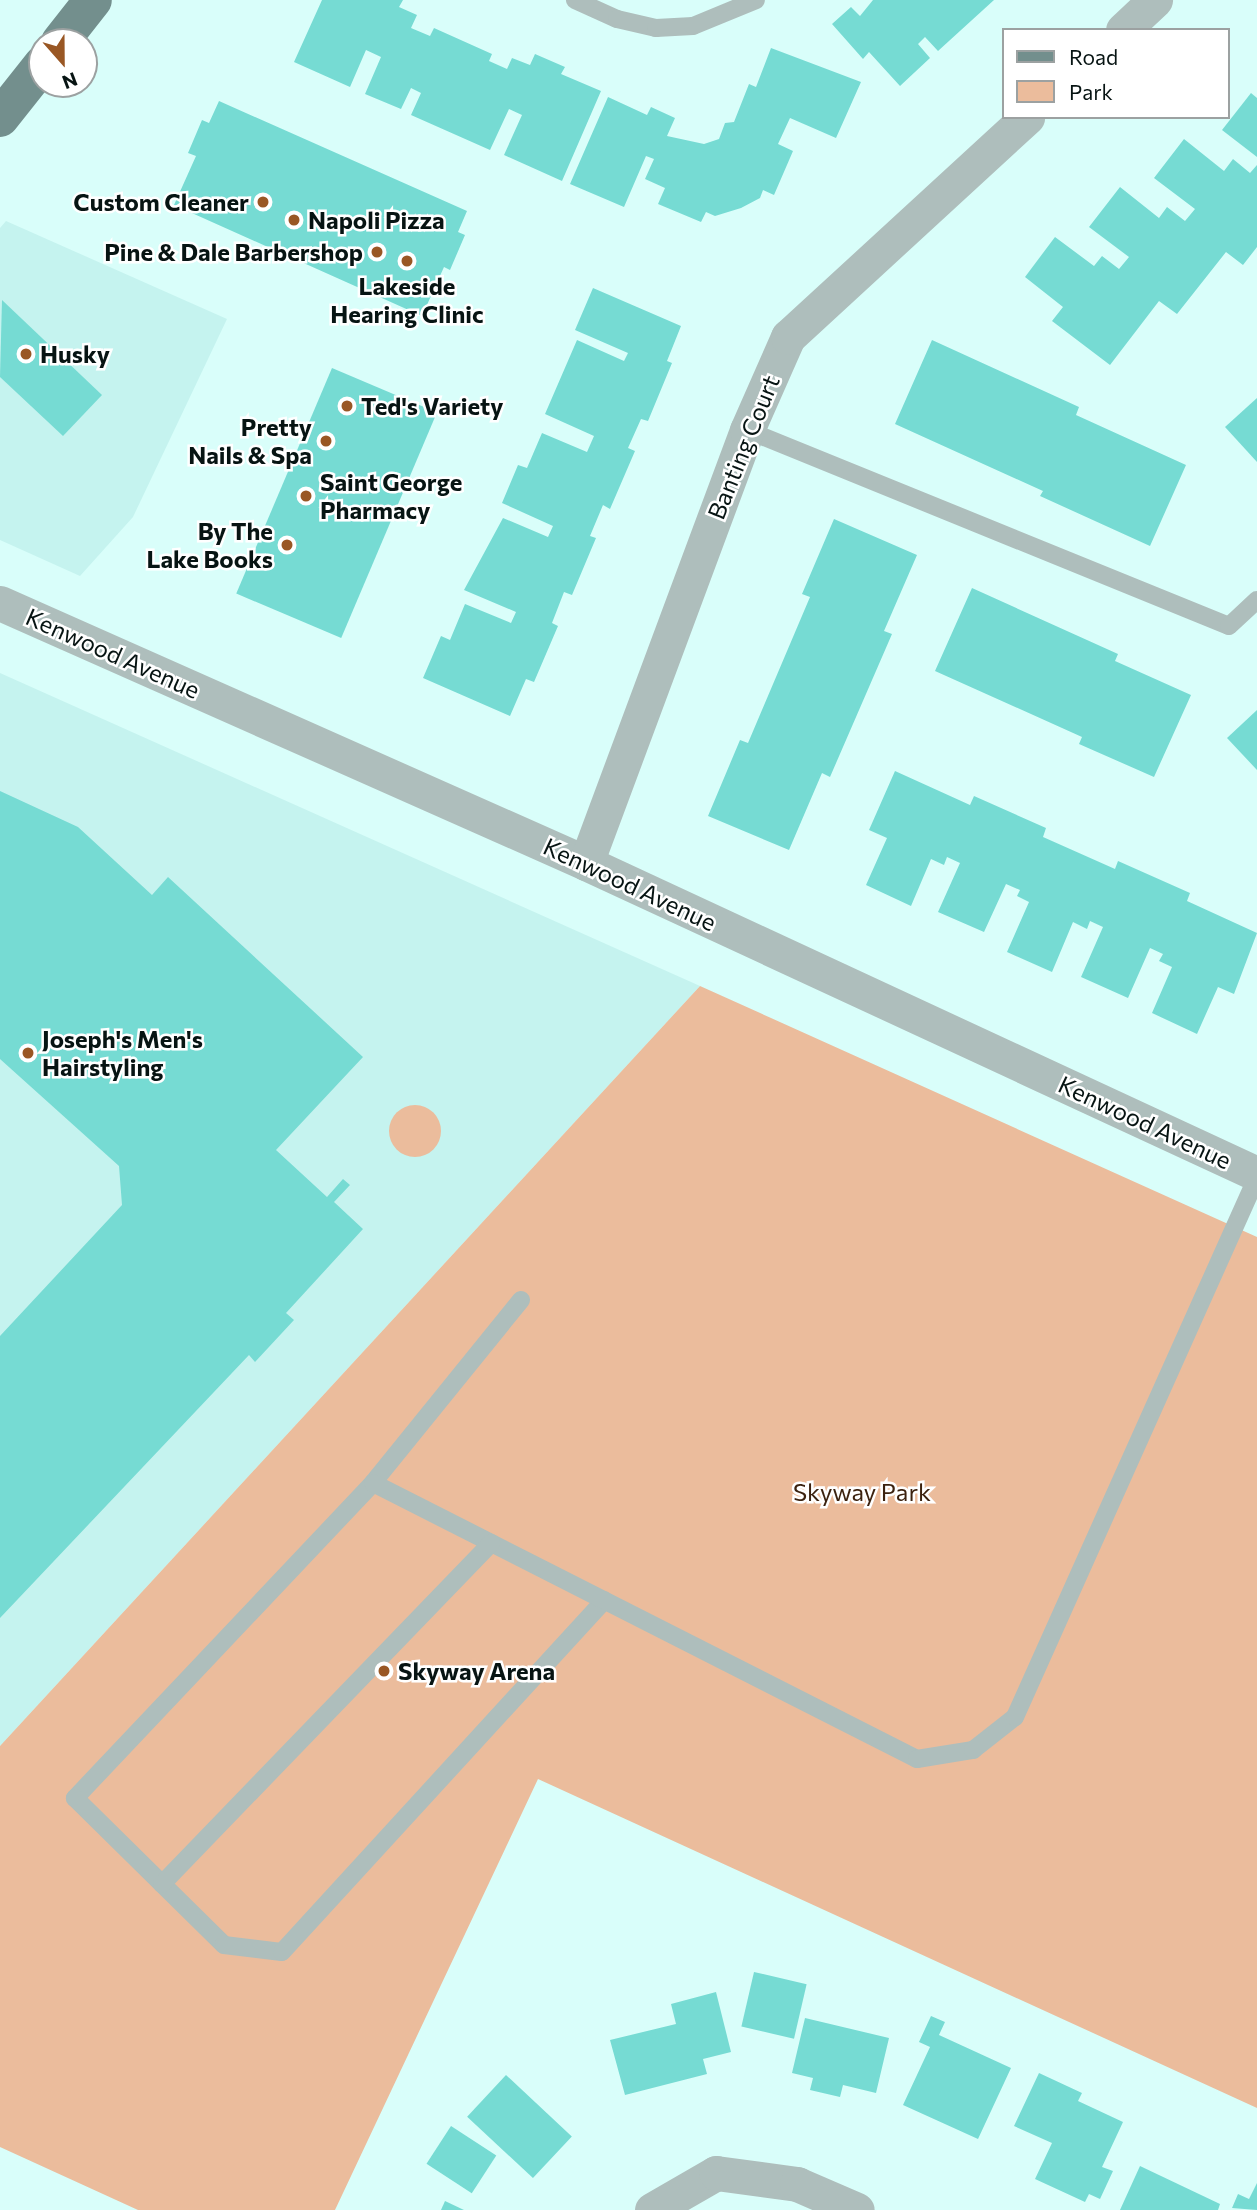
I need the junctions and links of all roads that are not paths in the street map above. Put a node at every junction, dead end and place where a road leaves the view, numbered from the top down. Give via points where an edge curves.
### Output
1 (93, 0) edge
2 (575, 0) edge
3 (756, 0) edge
4 (1155, 0) edge
5 (71, 28) edge
6 (1125, 28) edge
7 (28, 83) edge
8 (0, 118) edge
9 (1025, 119) edge
10 (747, 430) junction
11 (1257, 600) edge
12 (0, 603) edge
13 (586, 863) junction
14 (1257, 1175) edge
15 (520, 1300) dead end
16 (373, 1483) junction
17 (491, 1543) junction
18 (604, 1600) junction
19 (162, 1884) junction
20 (652, 2210) edge
21 (857, 2210) edge

1 - 5 main road
2 - 3 lane via 617,19 656,28 693,26
4 - 6 street
7 - 8 main road
9 - 10 street, Banting Court via 788,337
10 - 11 lane via 1229,626
10 - 13 street, Banting Court
12 - 13 street, Kenwood Avenue
13 - 14 street, Kenwood Avenue
14 - 18 lane via 1015,1717 973,1750 917,1759
15 - 16 lane
16 - 17 lane
16 - 19 lane via 75,1798
17 - 18 lane
17 - 19 lane
18 - 19 lane via 282,1952 223,1945
20 - 21 street via 716,2173 797,2184

